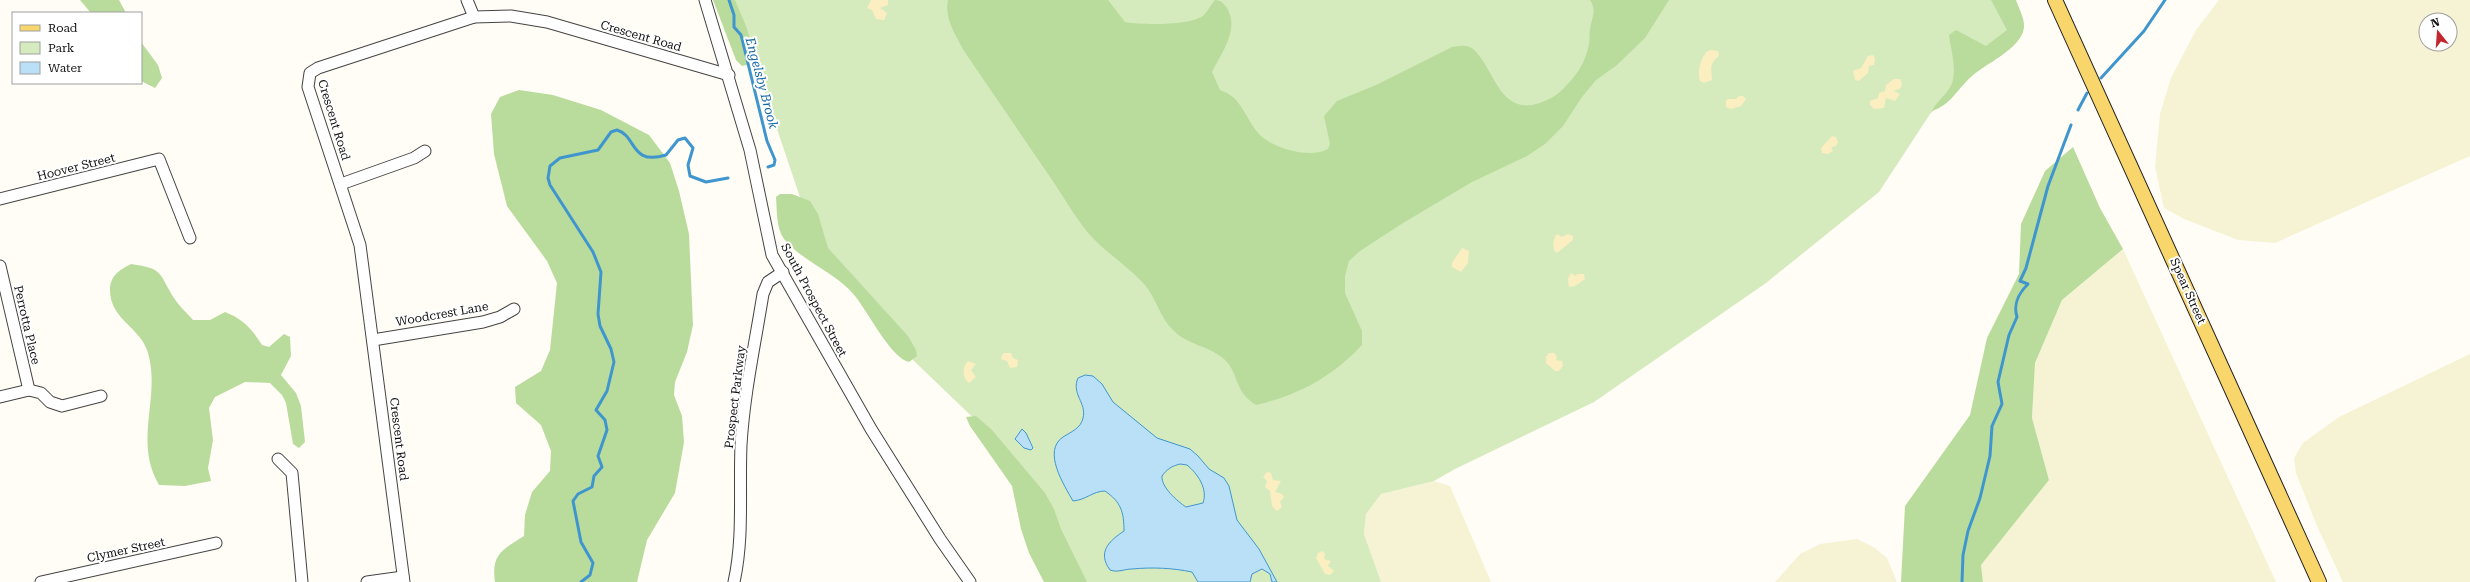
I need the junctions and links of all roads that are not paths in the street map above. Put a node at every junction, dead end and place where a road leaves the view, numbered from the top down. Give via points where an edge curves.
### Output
1 (467, 0) edge
2 (705, 0) edge
3 (2055, 0) edge
4 (474, 17) junction
5 (729, 75) junction
6 (425, 151) dead end
7 (341, 184) junction
8 (0, 199) edge
9 (190, 238) dead end
10 (0, 266) edge
11 (783, 272) junction
12 (514, 309) dead end
13 (373, 340) junction
14 (29, 390) junction
15 (101, 396) dead end
16 (0, 397) edge
17 (278, 459) dead end
18 (216, 543) dead end
19 (404, 580) edge
20 (41, 582) edge
21 (302, 582) edge
22 (367, 582) edge
23 (734, 582) edge
24 (970, 582) edge
25 (2319, 582) edge

1 - 4 street
2 - 5 street, South Prospect Street
3 - 25 main road, Spear Street
4 - 5 street, Crescent Road via 511,16 547,22
4 - 7 street, Crescent Road via 310,73 308,87
5 - 11 street, South Prospect Street via 750,150 769,246
6 - 7 street via 414,158
7 - 13 street, Crescent Road via 360,245
8 - 9 street, Hoover Street via 159,160
10 - 14 street, Perrotta Place
11 - 23 street, Prospect Parkway via 768,282 763,294 747,393 741,447 740,540
11 - 24 street, South Prospect Street via 871,429
12 - 13 street, Woodcrest Lane via 484,322
13 - 19 street, Crescent Road
14 - 15 street via 41,393 50,402 62,406
14 - 16 street
17 - 21 street via 292,472
18 - 20 street, Clymer Street
19 - 22 street

